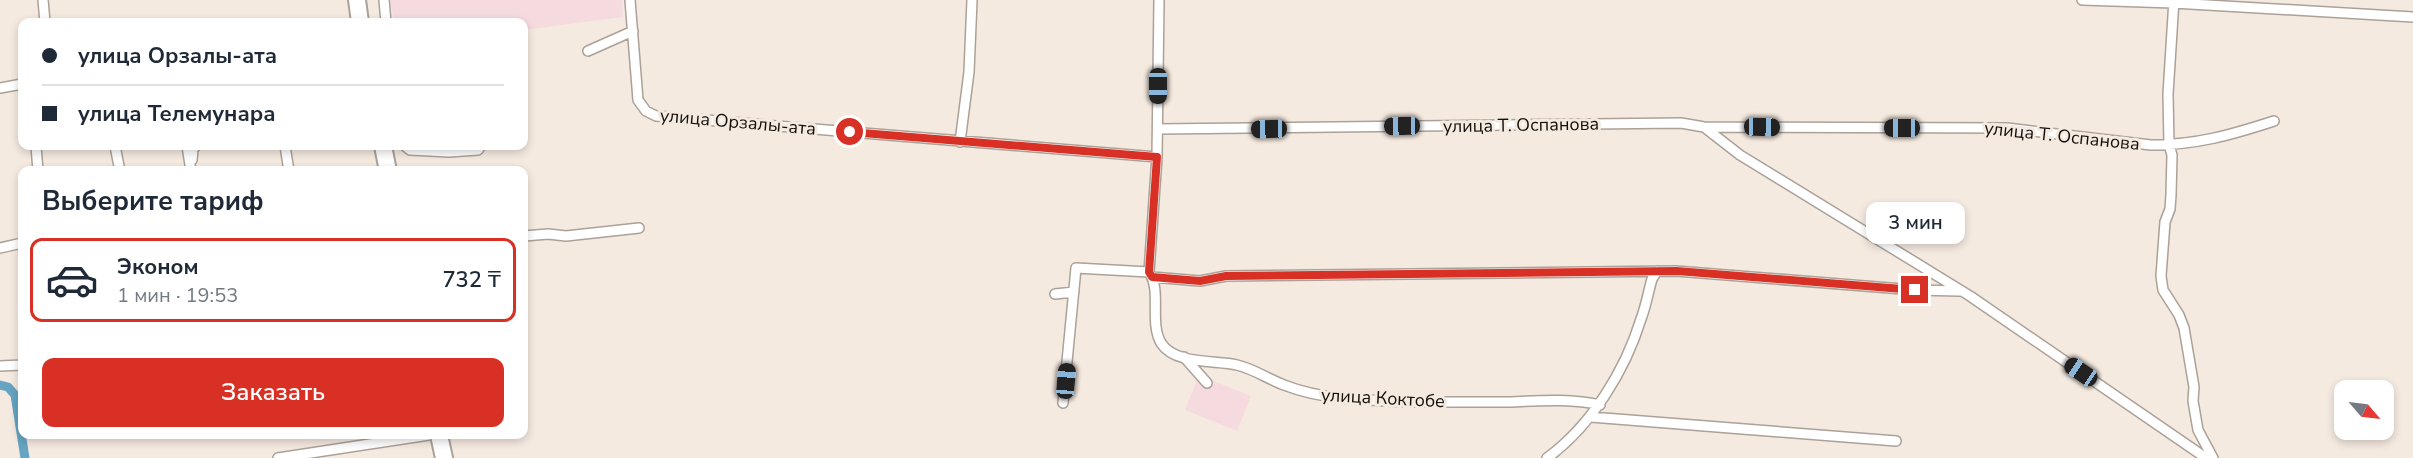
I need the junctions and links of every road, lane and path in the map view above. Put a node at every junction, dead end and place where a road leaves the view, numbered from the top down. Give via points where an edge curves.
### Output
1 (43, 0) edge
2 (357, 0) edge
3 (384, 0) edge
4 (630, 0) edge
5 (972, 0) edge
6 (1159, 0) edge
7 (2082, 0) edge
8 (2174, 1) edge
9 (2413, 17) edge
10 (45, 18) edge
11 (359, 18) edge
12 (386, 18) edge
13 (633, 31) junction
14 (588, 51) dead end
15 (18, 85) edge
16 (0, 88) edge
17 (2274, 121) dead end
18 (1704, 127) junction
19 (1158, 129) junction
20 (960, 142) junction
21 (2169, 145) junction
22 (36, 150) edge
23 (116, 150) edge
24 (188, 150) edge
25 (193, 150) edge
26 (286, 150) edge
27 (384, 150) edge
28 (410, 150) edge
29 (478, 150) edge
30 (1157, 157) junction
31 (38, 166) edge
32 (119, 166) edge
33 (190, 166) edge
34 (191, 166) edge
35 (289, 166) edge
36 (387, 166) edge
37 (639, 228) dead end
38 (528, 236) edge
39 (18, 244) edge
40 (0, 248) edge
41 (1657, 271) junction
42 (1150, 274) junction
43 (1959, 291) junction
44 (1074, 292) junction
45 (1055, 294) dead end
46 (1184, 357) junction
47 (18, 365) edge
48 (0, 366) edge
49 (1207, 383) dead end
50 (1064, 403) dead end
51 (1600, 405) junction
52 (1591, 417) junction
53 (403, 439) edge
54 (440, 439) edge
55 (1896, 441) dead end
56 (278, 458) edge
57 (444, 458) edge
58 (1547, 458) edge
59 (2206, 458) edge
60 (2213, 458) edge

1 - 10 street
2 - 11 highway
3 - 12 street
4 - 13 street
5 - 20 street via 969,72
6 - 19 street, улица Коктобе
7 - 8 street
8 - 9 street
8 - 21 street
13 - 14 street
13 - 20 street, улица Орзалы-ата via 638,99 643,109 656,116
15 - 16 street
17 - 21 street, улица Т. Оспанова via 2227,137
18 - 19 street, улица Т. Оспанова via 1681,123
18 - 21 street, улица Т. Оспанова via 2007,128
18 - 43 street via 1740,156
19 - 30 street, улица Коктобе
20 - 30 street, улица Орзалы-ата
21 - 60 street via 2170,209 2164,230 2161,276 2163,290 2184,328 2198,430
22 - 31 street
23 - 32 street
24 - 33 street
25 - 34 street
26 - 35 street
27 - 36 highway
28 - 29 street
30 - 42 street, улица Коктобе
37 - 38 street
39 - 40 street
41 - 42 street via 1226,276 1200,281
41 - 43 street
41 - 51 street via 1633,340
42 - 44 street via 1076,268
42 - 46 street, улица Коктобе via 1160,342 1167,350
43 - 59 street
44 - 45 street
44 - 50 street
46 - 49 street
46 - 51 street, улица Коктобе via 1238,365 1310,393 1342,398 1569,400
47 - 48 street
51 - 52 street
52 - 55 street
52 - 58 street
53 - 56 street
54 - 57 highway

